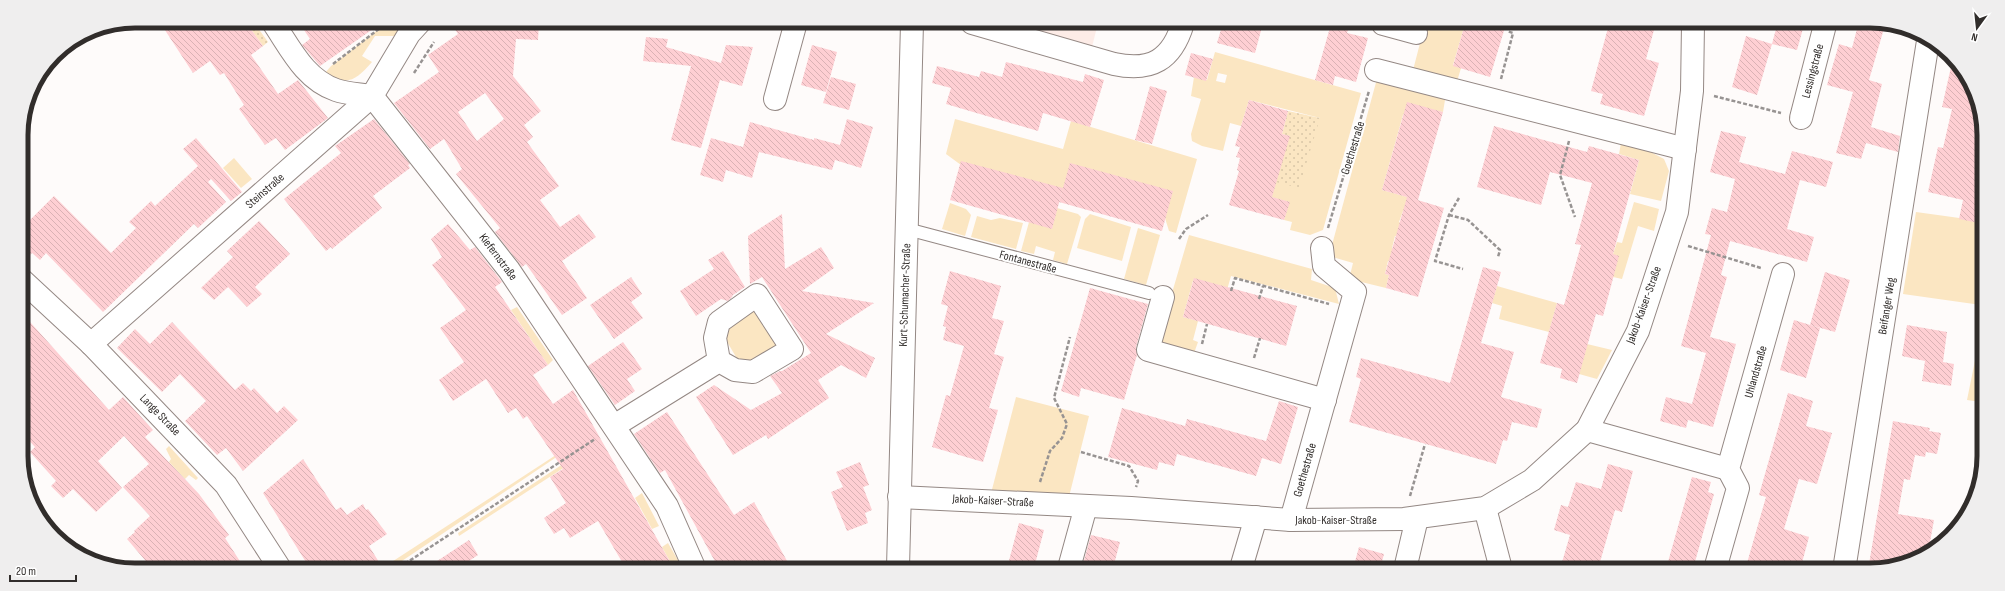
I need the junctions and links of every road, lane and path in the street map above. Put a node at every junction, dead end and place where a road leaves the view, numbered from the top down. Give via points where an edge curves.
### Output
1 (277, 28) edge
2 (380, 28) edge
3 (414, 28) edge
4 (794, 28) edge
5 (912, 28) edge
6 (989, 28) edge
7 (1181, 28) edge
8 (1398, 28) edge
9 (1693, 28) edge
10 (1824, 28) edge
11 (1507, 31) dead end
12 (1416, 33) dead end
13 (1927, 45) edge
14 (1376, 70) joint
15 (318, 82) junction
16 (1692, 91) junction
17 (372, 96) junction
18 (775, 99) dead end
19 (1495, 101) junction
20 (1801, 118) joint
21 (1574, 122) junction
22 (1685, 149) junction
23 (1460, 198) dead end
24 (1208, 215) dead end
25 (1449, 215) junction
26 (1575, 217) dead end
27 (907, 229) junction
28 (1179, 239) dead end
29 (1668, 240) junction
30 (1322, 248) joint
31 (1498, 257) dead end
32 (1463, 269) dead end
33 (1783, 274) joint
34 (28, 286) edge
35 (1263, 286) junction
36 (1231, 292) dead end
37 (1156, 295) joint
38 (1259, 299) dead end
39 (1350, 310) junction
40 (1070, 337) dead end
41 (91, 344) junction
42 (719, 361) dead end
43 (1325, 400) junction
44 (614, 426) junction
45 (1587, 430) junction
46 (1425, 444) dead end
47 (1081, 452) dead end
48 (1728, 469) junction
49 (899, 497) junction
50 (1034, 503) junction
51 (1086, 506) junction
52 (1131, 508) junction
53 (1485, 508) junction
54 (1256, 517) junction
55 (1410, 519) junction
56 (1291, 520) junction
57 (277, 563) edge
58 (406, 563) edge
59 (692, 563) edge
60 (898, 563) edge
61 (1070, 563) edge
62 (1242, 563) edge
63 (1406, 563) edge
64 (1499, 563) edge
65 (1717, 563) edge
66 (1845, 563) edge

1 - 15 street via 306,70
2 - 15 path via 331,66
3 - 17 street, Steinstraße
4 - 18 street
5 - 27 street, Kurt-Schumacher-Straße
6 - 7 street via 1132,67 1154,63 1164,56 1173,46
8 - 12 street
9 - 16 street, Jakob-Kaiser-Straße
10 - 20 street, Lessingstraße
11 - 19 path via 1513,33
13 - 66 street, Beifanger Weg
14 - 19 street
14 - 30 path, Goethestraße
15 - 17 street via 337,90
16 - 20 path
16 - 22 street, Jakob-Kaiser-Straße
17 - 41 street, Steinstraße
17 - 44 street, Kiefernstraße via 509,270
19 - 21 street
21 - 22 street
21 - 26 path via 1560,175
22 - 29 street, Jakob-Kaiser-Straße via 1677,212
23 - 25 path
24 - 28 path via 1186,229
25 - 31 path via 1468,220 1500,250
25 - 32 path via 1435,261
27 - 37 lane, Fontanestraße
27 - 49 street, Kurt-Schumacher-Straße
29 - 33 path
29 - 45 street, Jakob-Kaiser-Straße via 1638,331
30 - 39 street, Goethestraße via 1324,266 1355,292
33 - 48 street, Uhlandstraße
34 - 41 street, Lange Straße
35 - 36 path via 1235,278
35 - 38 path
35 - 39 path
37 - 43 street, Fontanestraße via 1148,350
39 - 43 street, Goethestraße
40 - 50 path via 1054,398 1067,424 1062,438 1050,451
41 - 57 street, Lange Straße via 226,485
42 - 44 street
43 - 56 street, Goethestraße
44 - 58 path
44 - 59 street, Kiefernstraße via 667,506
45 - 48 street
45 - 53 street, Jakob-Kaiser-Straße via 1532,480
46 - 55 path
47 - 52 path via 1129,466 1138,481
48 - 65 street via 1738,488
49 - 50 street, Jakob-Kaiser-Straße
49 - 60 street, Kurt-Schumacher-Straße
50 - 51 street, Jakob-Kaiser-Straße
51 - 52 street, Jakob-Kaiser-Straße
51 - 61 street
52 - 54 street, Jakob-Kaiser-Straße
53 - 55 street, Jakob-Kaiser-Straße
53 - 64 street
54 - 56 street, Jakob-Kaiser-Straße
54 - 62 street
55 - 56 street, Jakob-Kaiser-Straße
55 - 63 street

